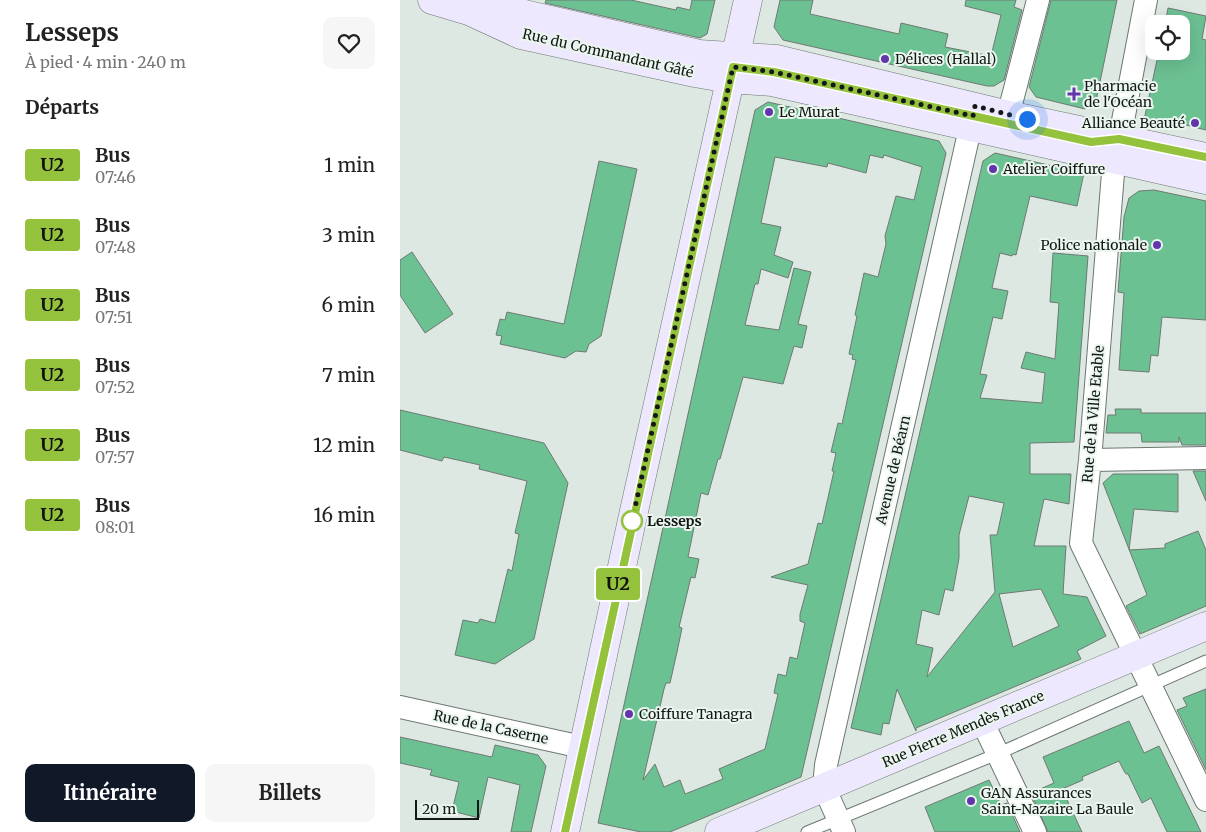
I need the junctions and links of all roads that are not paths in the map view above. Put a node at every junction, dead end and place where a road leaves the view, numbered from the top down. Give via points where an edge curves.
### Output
1 (432, 0) edge
2 (748, 0) edge
3 (1038, 0) edge
4 (1146, 0) edge
5 (477, 4) edge
6 (732, 67) junction
7 (973, 117) junction
8 (1008, 125) junction
9 (1117, 150) junction
10 (1206, 157) edge
11 (1206, 168) edge
12 (1206, 180) edge
13 (1206, 458) edge
14 (1090, 460) junction
15 (1206, 626) edge
16 (1136, 655) junction
17 (1206, 661) edge
18 (1151, 685) junction
19 (400, 707) edge
20 (982, 721) junction
21 (582, 747) junction
22 (997, 754) junction
23 (824, 787) junction
24 (1206, 800) edge
25 (841, 826) edge
26 (565, 832) edge
27 (719, 832) edge
28 (807, 832) edge
29 (1035, 832) edge

1 - 5 street, Rue du Commandant Gâté
2 - 6 street
3 - 8 street
4 - 9 street, Rue de la Ville Etable
5 - 6 street, Rue du Commandant Gâté via 521,36 694,73
6 - 7 street, Rue du Commandant Gâté via 772,82
6 - 21 street
7 - 8 street, Rue du Commandant Gâté
7 - 23 street, Avenue de Béarn via 828,756
8 - 9 street, Rue du Commandant Gâté
9 - 10 street
9 - 11 lane
9 - 12 street
9 - 14 street, Rue de la Ville Etable
13 - 14 street
14 - 16 street, Rue de la Ville Etable via 1081,543
15 - 16 street, Rue Pierre Mendès France
16 - 18 street, Rue de la Ville Etable
16 - 20 street, Rue Pierre Mendès France
17 - 18 lane
18 - 22 lane
18 - 24 street, Rue de la Ville Etable
19 - 21 street, Rue de la Caserne
20 - 22 street
20 - 23 street, Rue Pierre Mendès France
21 - 26 street
22 - 25 lane
22 - 29 street
23 - 25 street
23 - 27 street, Rue Pierre Mendès France
25 - 28 lane

